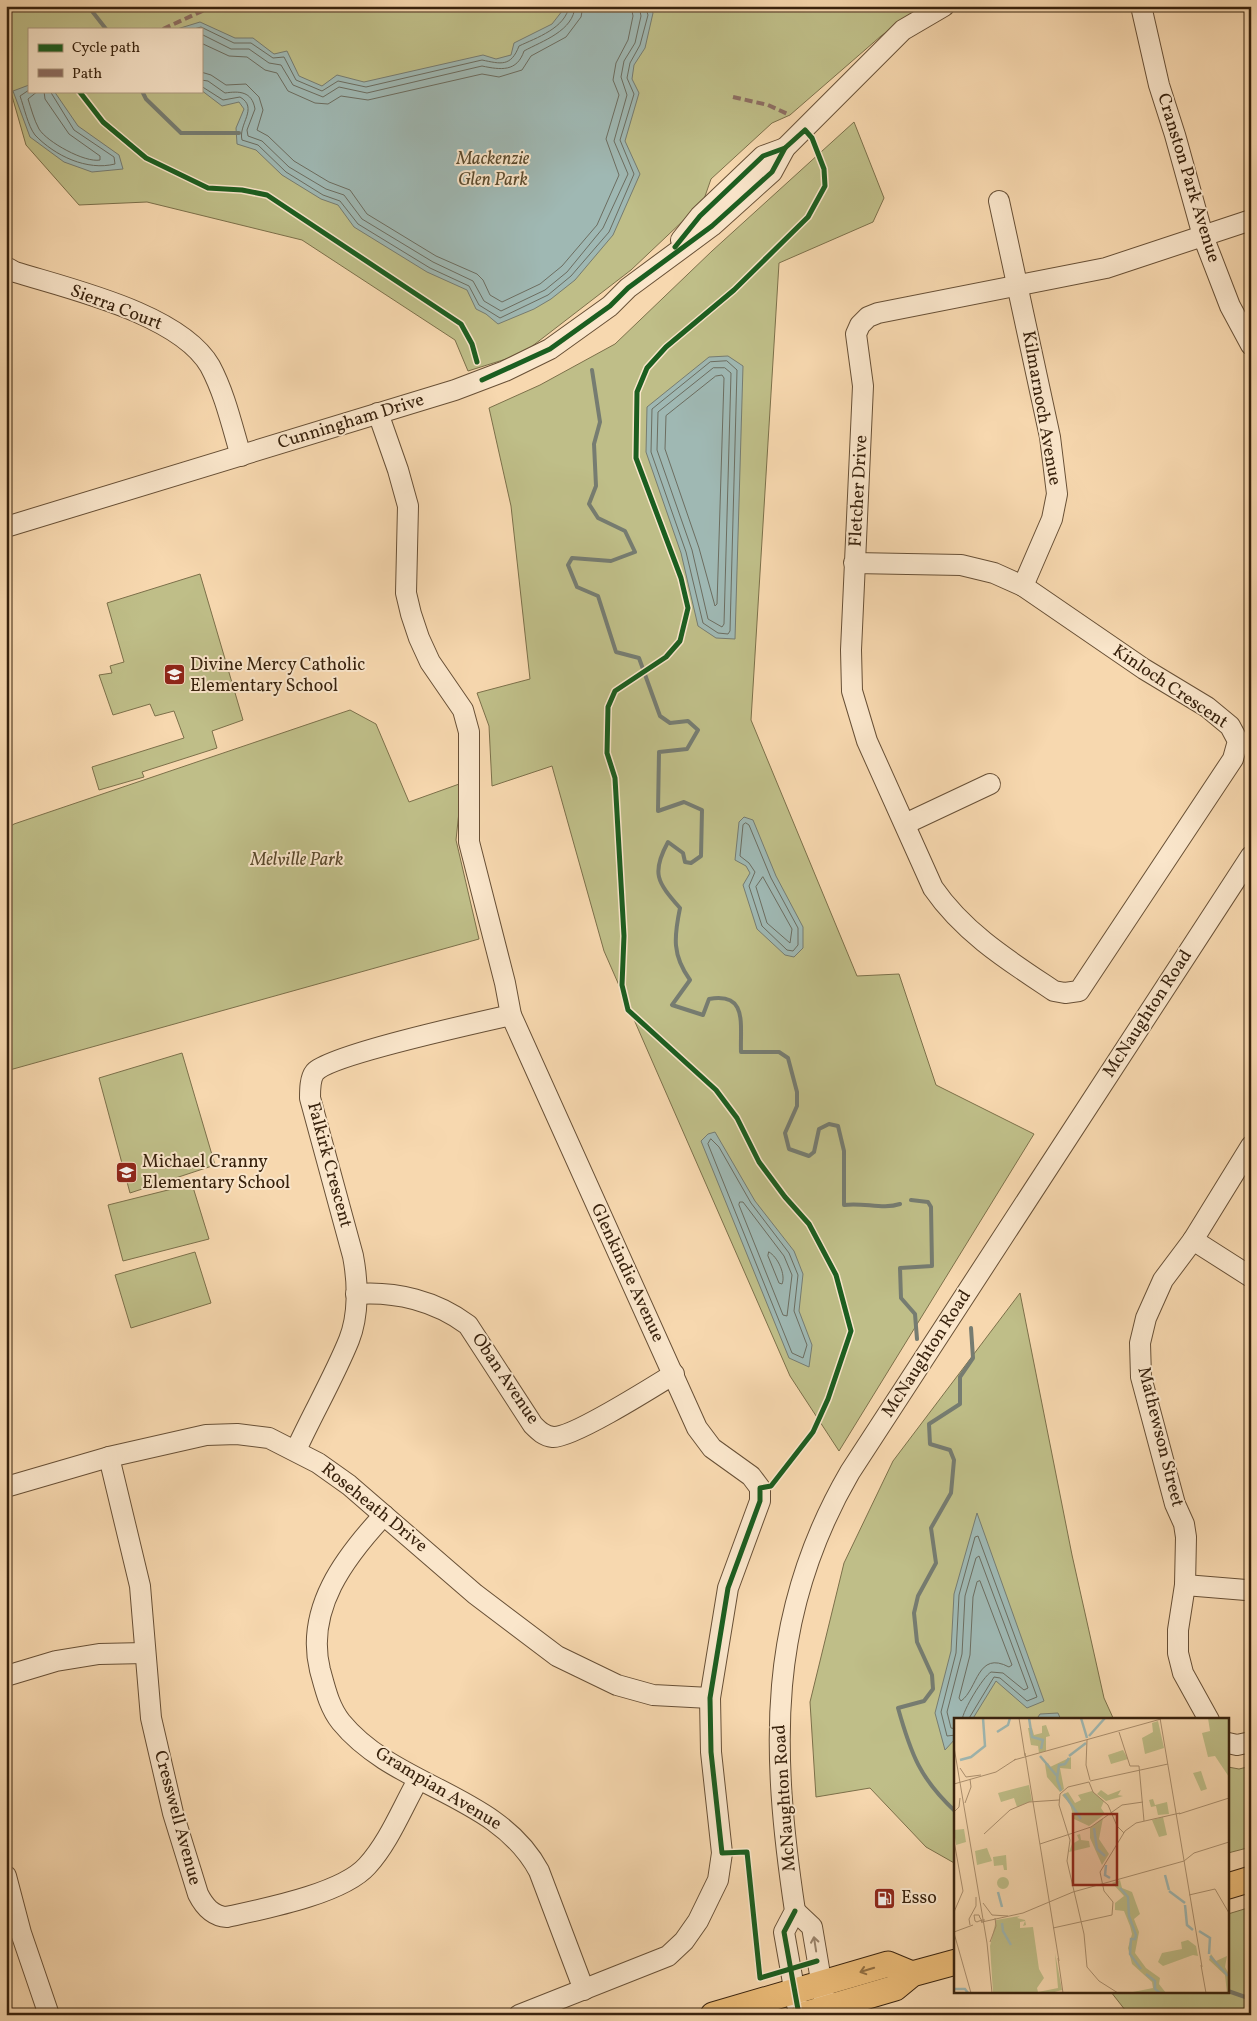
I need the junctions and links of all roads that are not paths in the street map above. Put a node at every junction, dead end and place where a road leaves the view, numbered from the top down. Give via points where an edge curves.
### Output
1 (944, 6) edge
2 (1141, 6) edge
3 (999, 201) dead end
4 (1251, 220) edge
5 (1203, 236) junction
6 (6, 267) edge
7 (1017, 284) junction
8 (1251, 344) edge
9 (378, 413) junction
10 (241, 456) junction
11 (6, 527) edge
12 (854, 563) junction
13 (1023, 586) junction
14 (990, 784) dead end
15 (905, 824) junction
16 (1251, 856) edge
17 (1054, 991) joint
18 (511, 1014) junction
19 (1251, 1146) edge
20 (1193, 1240) junction
21 (1251, 1277) edge
22 (356, 1294) junction
23 (674, 1374) junction
24 (296, 1450) junction
25 (109, 1457) junction
26 (6, 1487) edge
27 (384, 1515) junction
28 (1185, 1585) junction
29 (1246, 1590) dead end
30 (145, 1653) junction
31 (6, 1676) edge
32 (710, 1698) junction
33 (1208, 1718) edge
34 (1251, 1742) edge
35 (1230, 1744) edge
36 (418, 1780) junction
37 (6, 1876) edge
38 (1251, 1879) edge
39 (1230, 1885) edge
40 (795, 1911) junction
41 (954, 1963) edge
42 (584, 1990) junction
43 (825, 2002) edge
44 (799, 2007) edge
45 (49, 2015) edge
46 (519, 2015) edge
47 (713, 2015) edge

1 - 9 street, Cunningham Drive via 903,30 785,148 763,156 700,216 666,258 610,306 550,349 504,372
2 - 5 street, Cranston Park Avenue via 1159,86
3 - 7 street, Kilmarnoch Avenue
4 - 5 street, Fletcher Drive
5 - 7 street, Fletcher Drive via 1106,268
5 - 8 street, Cranston Park Avenue via 1230,306
6 - 10 street, Sierra Court via 121,306 178,332 209,364 226,404
7 - 12 street, Fletcher Drive via 878,313 860,325 856,334 863,386
7 - 13 street, Kilmarnoch Avenue via 1050,436 1056,494 1052,519
9 - 10 street, Cunningham Drive
9 - 18 street, Glenkindie Avenue via 408,506 406,593 419,638 430,662 463,710 468,732 468,842 506,983
10 - 11 street, Cunningham Drive
12 - 13 street, Kinloch Crescent via 961,565 994,573
12 - 15 street, Fletcher Drive via 852,691 867,741
13 - 17 street, Kinloch Crescent via 1207,708 1230,726 1238,741 1233,759 1079,991
14 - 15 street
15 - 17 street, Fletcher Drive via 933,888 956,918 993,950
16 - 40 street, McNaughton Road via 855,1464 829,1509 790,1621 781,1688 778,1725 780,1767
18 - 22 street, Falkirk Crescent via 352,1055 326,1064 315,1072 310,1098 353,1256
18 - 23 street, Glenkindie Avenue
19 - 20 street, Mathewson Street
20 - 21 street
20 - 28 street, Mathewson Street via 1160,1286 1146,1318 1140,1343 1141,1377 1175,1504 1184,1524
22 - 23 street, Oban Avenue via 396,1294 452,1313 468,1325 533,1425 545,1435 555,1437 588,1424
22 - 24 street, Falkirk Crescent via 349,1339
23 - 32 street, Glenkindie Avenue via 697,1428 712,1448 751,1476 760,1488 760,1501 728,1588
24 - 25 street, Roseheath Drive via 269,1438 206,1435
24 - 27 street, Roseheath Drive via 349,1485
25 - 26 street, Roseheath Drive
25 - 30 street, Cresswell Avenue via 136,1566 145,1627
27 - 32 street, Roseheath Drive via 475,1594 557,1656 617,1685 652,1696
27 - 36 street, Grampian Avenue via 343,1564 324,1602 317,1632 318,1662 331,1706 340,1721 387,1762
28 - 29 street
28 - 33 street, Mathewson Street via 1178,1653 1184,1673
30 - 31 street via 99,1654 56,1661
30 - 36 street, Cresswell Avenue via 151,1718 173,1813 198,1894 203,1904 219,1916 278,1906 352,1878 366,1868 378,1852
32 - 42 street, Glenkindie Avenue via 711,1752 722,1853 718,1880 710,1900 684,1941 668,1956
34 - 35 street
36 - 42 street, Grampian Avenue via 483,1813 530,1853
37 - 45 street via 21,1933
38 - 39 main road
43 -> 40 street via 812,1927
40 - 44 street via 784,1932
41 - 43 main road via 912,1974 895,1988
42 - 46 street, Glenkindie Avenue
43 - 44 main road
44 - 47 main road

